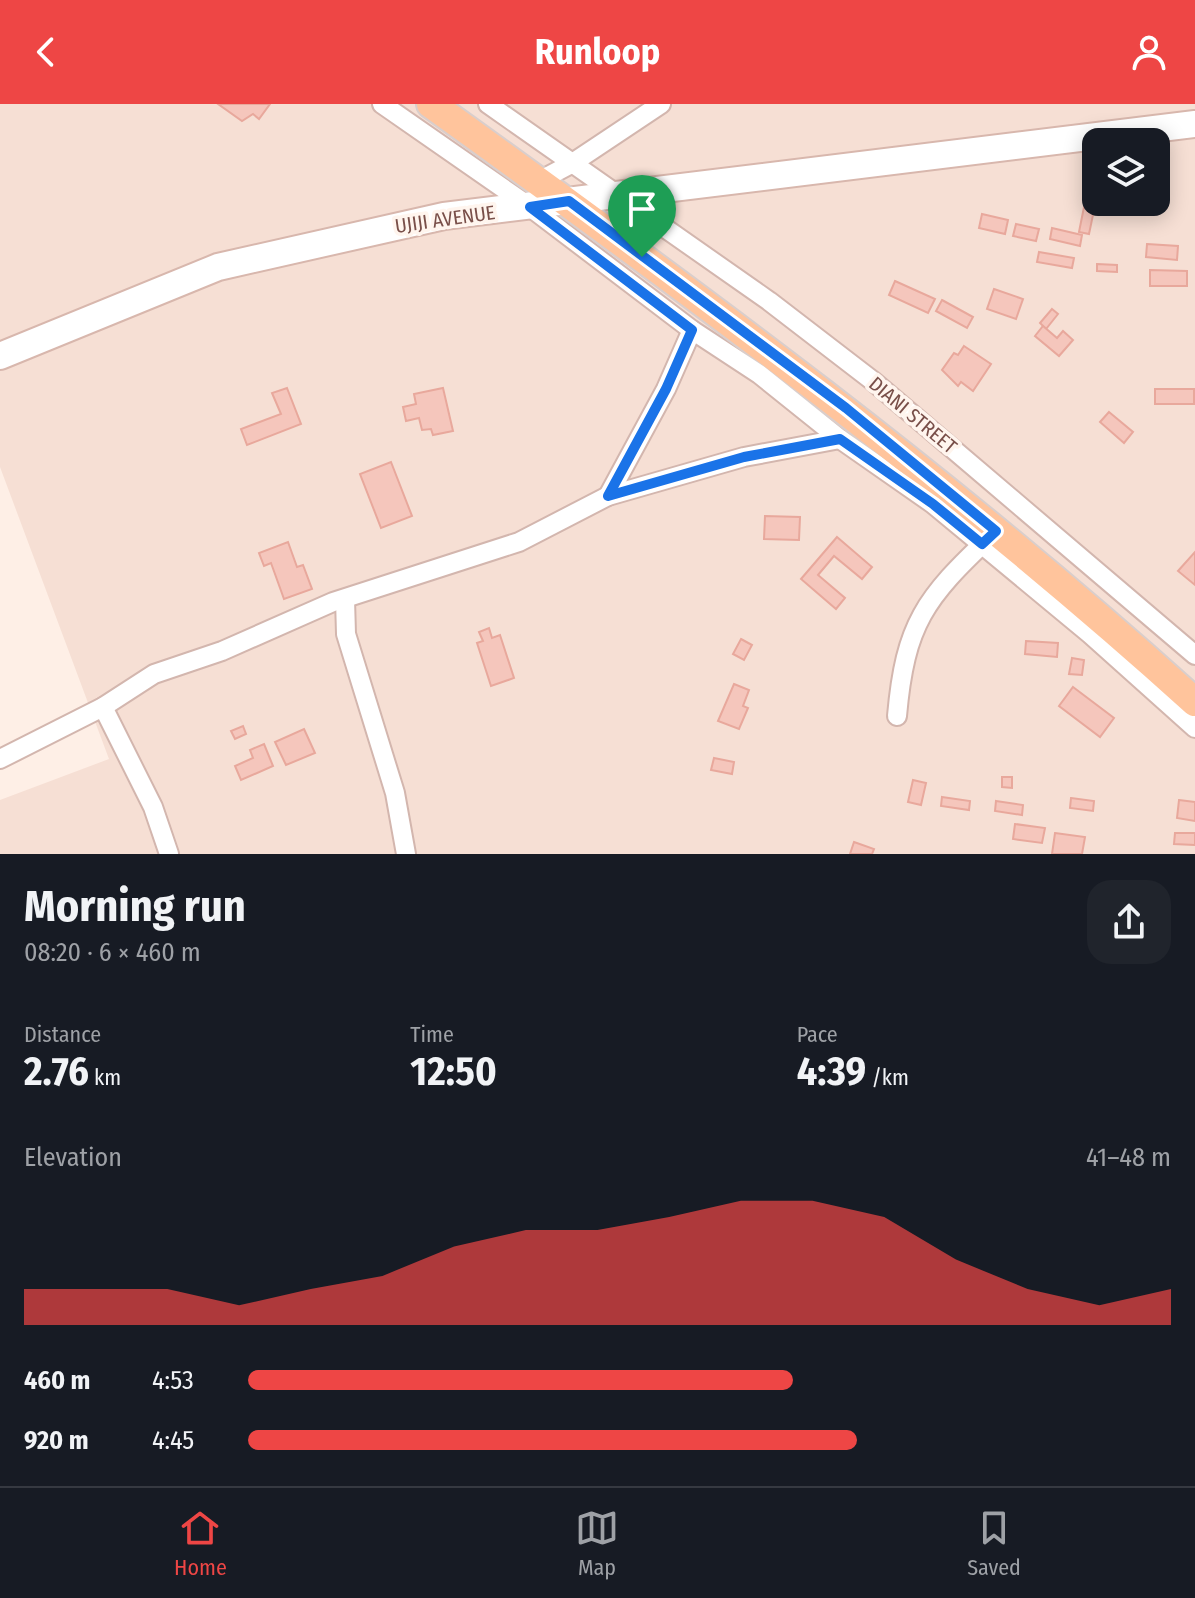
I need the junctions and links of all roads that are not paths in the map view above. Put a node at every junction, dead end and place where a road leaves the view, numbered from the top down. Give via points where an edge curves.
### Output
1 (382, 104) edge
2 (431, 104) edge
3 (488, 104) edge
4 (661, 104) edge
5 (1195, 124) edge
6 (571, 164) junction
7 (534, 194) junction
8 (616, 196) junction
9 (569, 201) junction
10 (692, 330) junction
11 (0, 356) edge
12 (840, 439) junction
13 (608, 496) junction
14 (989, 538) junction
15 (345, 599) junction
16 (1195, 655) edge
17 (1195, 702) edge
18 (103, 707) junction
19 (897, 716) dead end
20 (1195, 728) edge
21 (3, 753) edge
22 (169, 854) edge
23 (406, 854) edge

1 - 7 street
2 - 7 main road
3 - 6 street, DIANI STREET
4 - 6 street
5 - 8 main road
6 - 7 street
6 - 8 street, DIANI STREET
7 - 9 main road
7 - 10 street
7 - 11 main road, UJIJI AVENUE via 218,267
8 - 9 main road
8 - 16 street, DIANI STREET via 769,301 873,381
9 - 14 main road via 846,408
10 - 12 street via 759,374
10 - 13 street
12 - 13 street via 744,457
12 - 14 street
13 - 15 street via 519,542
14 - 17 main road via 1098,615
14 - 19 street via 932,597 912,629
14 - 20 street
15 - 18 street via 154,674
15 - 23 street via 346,634 395,793
18 - 21 street
18 - 22 street via 153,807

